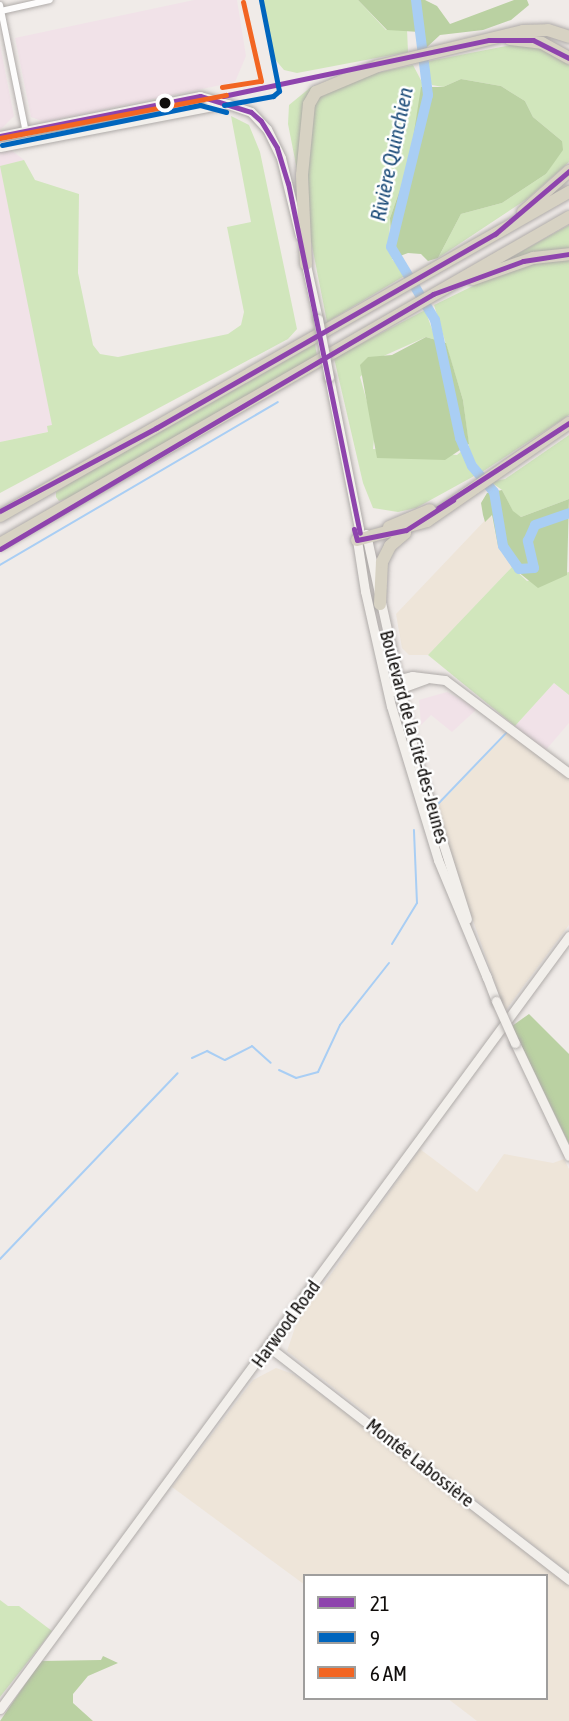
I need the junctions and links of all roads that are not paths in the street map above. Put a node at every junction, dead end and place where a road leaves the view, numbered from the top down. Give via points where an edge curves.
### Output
1 (50, 0) edge
2 (1, 8) edge
3 (569, 37) edge
4 (489, 40) junction
5 (569, 58) edge
6 (0, 136) edge
7 (27, 137) junction
8 (0, 147) edge
9 (569, 171) edge
10 (569, 192) edge
11 (569, 217) edge
12 (495, 234) junction
13 (569, 254) edge
14 (306, 264) junction
15 (431, 295) junction
16 (569, 423) edge
17 (453, 499) junction
18 (0, 514) edge
19 (418, 525) junction
20 (362, 535) junction
21 (0, 546) edge
22 (380, 604) junction
23 (392, 686) junction
24 (569, 774) edge
25 (569, 936) edge
26 (569, 1156) edge
27 (270, 1347) junction
28 (569, 1580) edge
29 (0, 1709) edge

1 - 2 street
2 - 7 street
3 - 4 highway via 536,29
4 - 5 highway via 533,40
4 - 14 highway via 327,84 312,96 302,175
6 - 7 main road
7 - 8 main road
7 - 14 main road, Boulevard de la Cité-des-Jeunes via 200,96 251,112 277,148
9 - 12 highway
10 - 12 highway
11 - 15 highway
12 - 18 highway
13 - 15 highway via 511,264
14 - 20 main road, Boulevard de la Cité-des-Jeunes, bridge
15 - 21 highway
16 - 17 highway
17 - 19 highway
17 - 20 highway
19 - 20 highway
19 - 22 highway via 384,555
20 - 22 main road, Boulevard de la Cité-des-Jeunes
20 - 23 main road, Boulevard de la Cité-des-Jeunes
22 - 23 main road, Boulevard de la Cité-des-Jeunes
23 - 24 main road via 426,679 452,684
23 - 26 main road, Boulevard de la Cité-des-Jeunes, bridge via 487,978
25 - 27 main road, Harwood Road
27 - 28 main road, Montée Labossière
27 - 29 main road, Harwood Road

